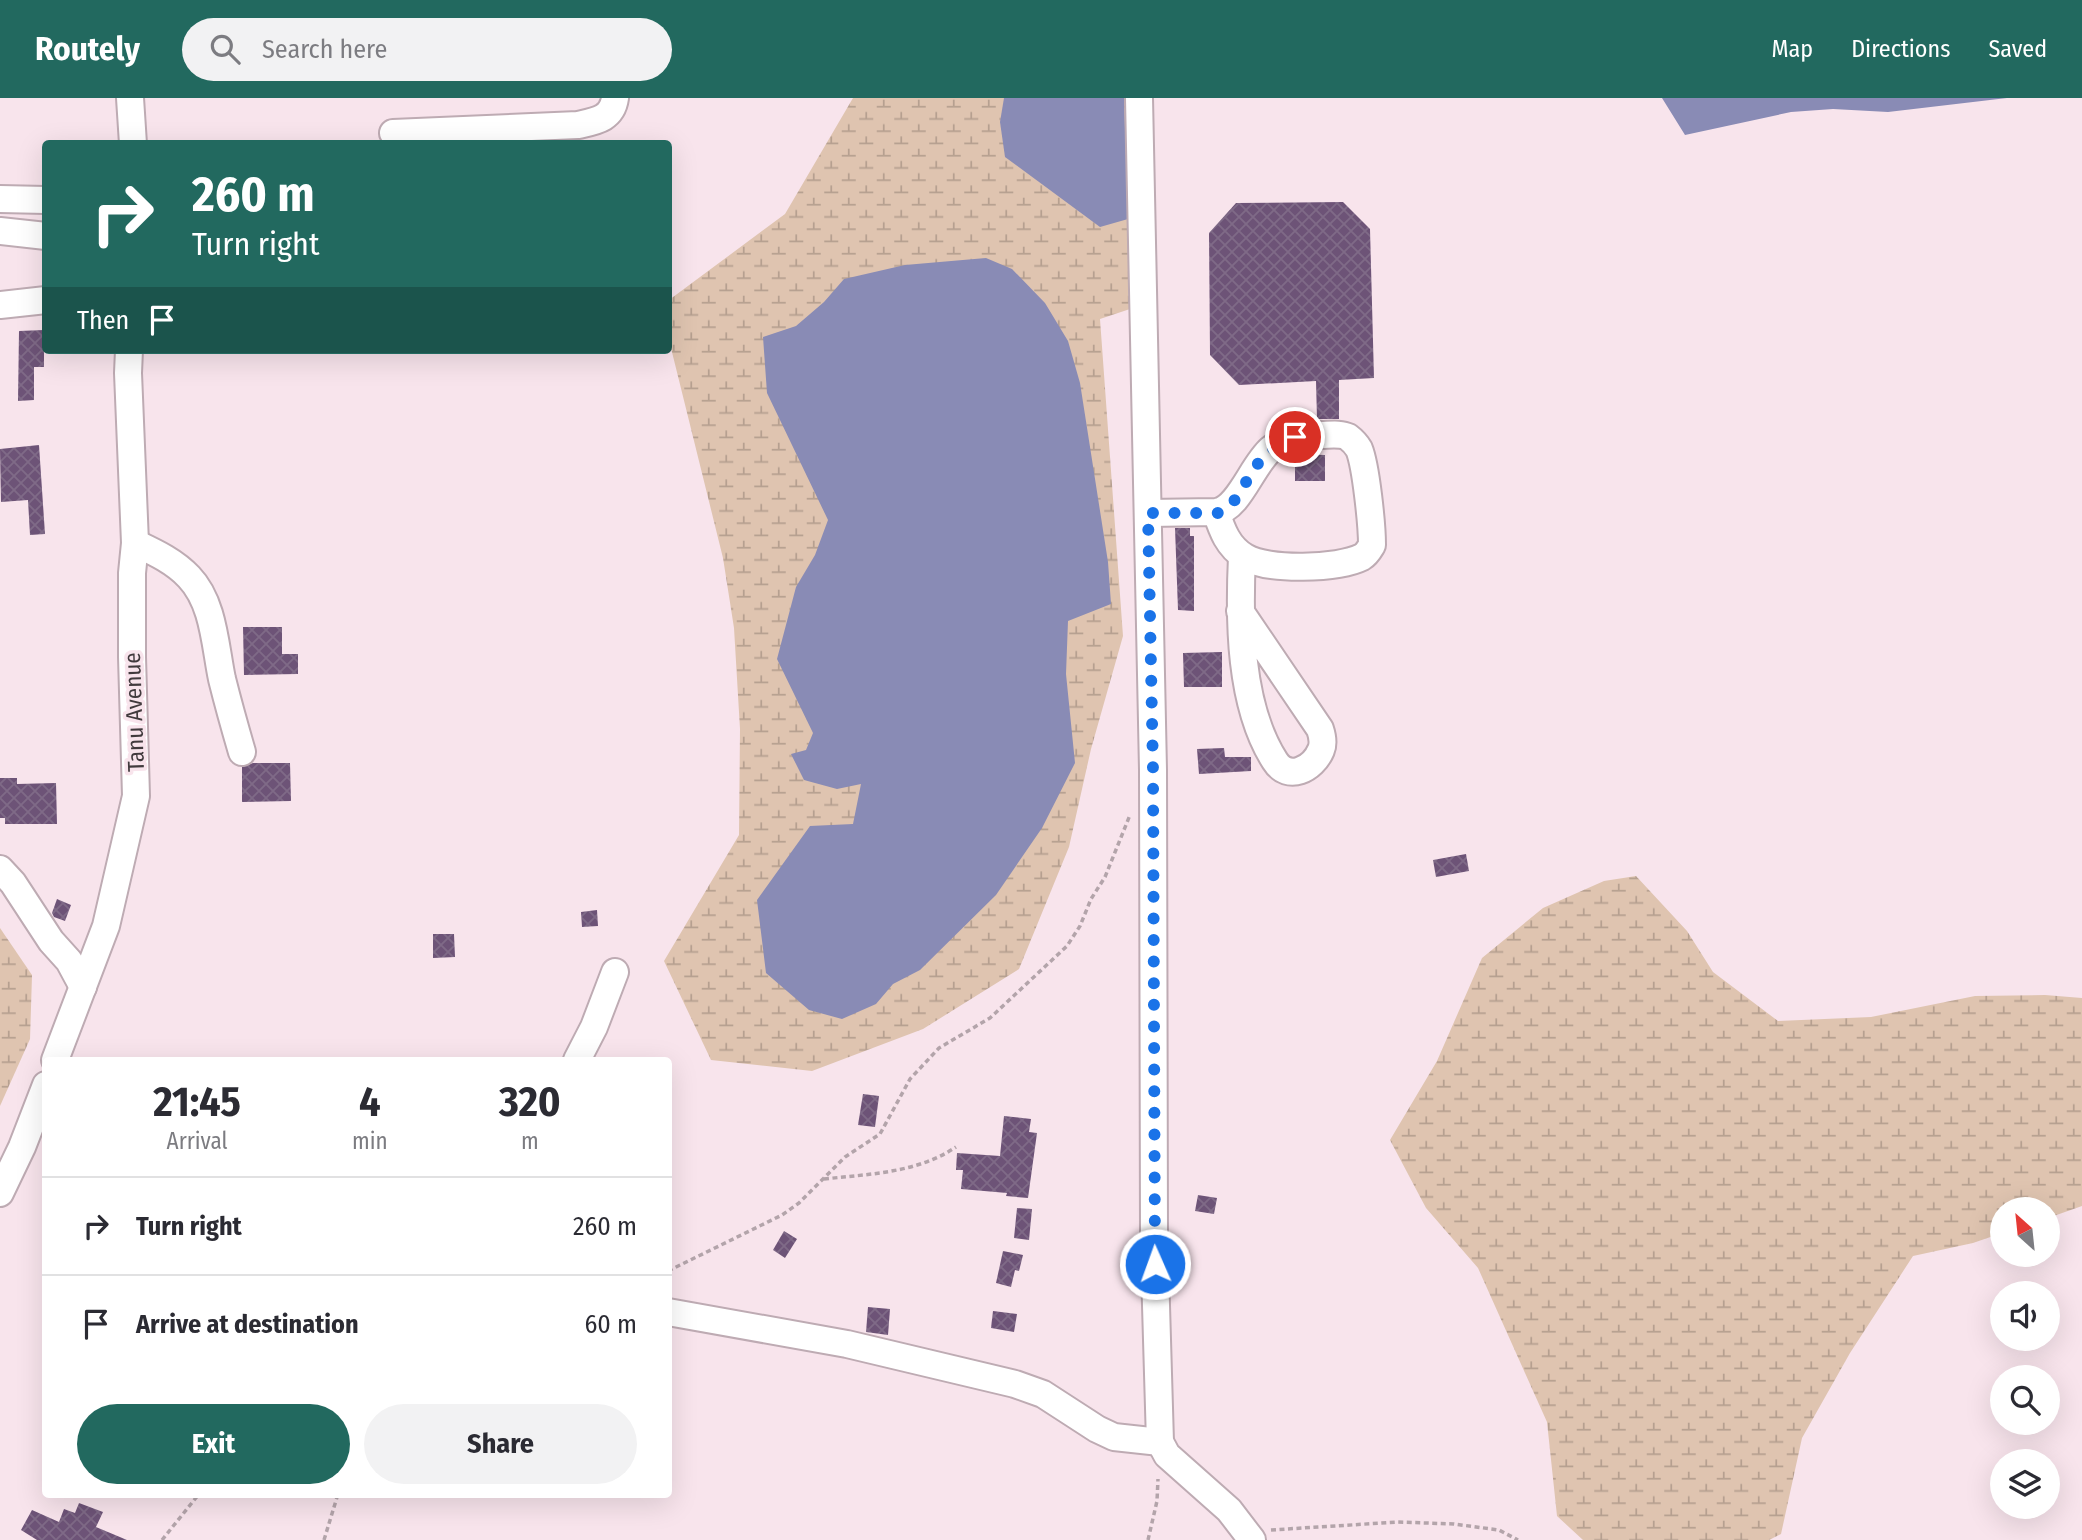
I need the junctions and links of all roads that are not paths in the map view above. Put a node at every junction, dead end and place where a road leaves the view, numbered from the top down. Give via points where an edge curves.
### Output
1 (130, 98) edge
2 (615, 98) edge
3 (1139, 98) edge
4 (393, 133) dead end
5 (132, 140) edge
6 (0, 199) edge
7 (42, 201) edge
8 (0, 231) edge
9 (42, 236) edge
10 (42, 300) edge
11 (0, 305) edge
12 (130, 354) edge
13 (1216, 512) junction
14 (1148, 513) junction
15 (135, 542) junction
16 (1242, 556) junction
17 (1240, 611) junction
18 (242, 752) dead end
19 (0, 869) edge
20 (615, 972) dead end
21 (83, 986) junction
22 (56, 1057) edge
23 (579, 1057) edge
24 (42, 1107) edge
25 (34, 1150) edge
26 (0, 1193) edge
27 (672, 1313) edge
28 (1164, 1449) junction
29 (1249, 1536) edge

1 - 5 street
2 - 4 street via 613,109 601,120 578,125
3 - 14 street
6 - 7 street
8 - 9 street
10 - 11 street
12 - 15 street, Tanu Avenue
13 - 14 street
13 - 16 street via 1228,541
13 - 16 street via 1233,504 1256,467 1282,442 1314,434 1344,435 1355,443 1362,458 1372,533 1368,552 1327,565 1264,565
14 - 28 street via 1154,1237
15 - 18 street via 186,574 203,599
15 - 21 street, Tanu Avenue via 132,670 136,796 106,926
16 - 17 street
17 - 17 street via 1252,706 1281,768 1293,773 1313,762 1321,751 1320,729
19 - 21 street
20 - 23 street
21 - 22 street, Tanu Avenue
24 - 25 street
25 - 26 street
27 - 28 street via 847,1344 1015,1384 1043,1394 1114,1437
28 - 29 street via 1229,1510

